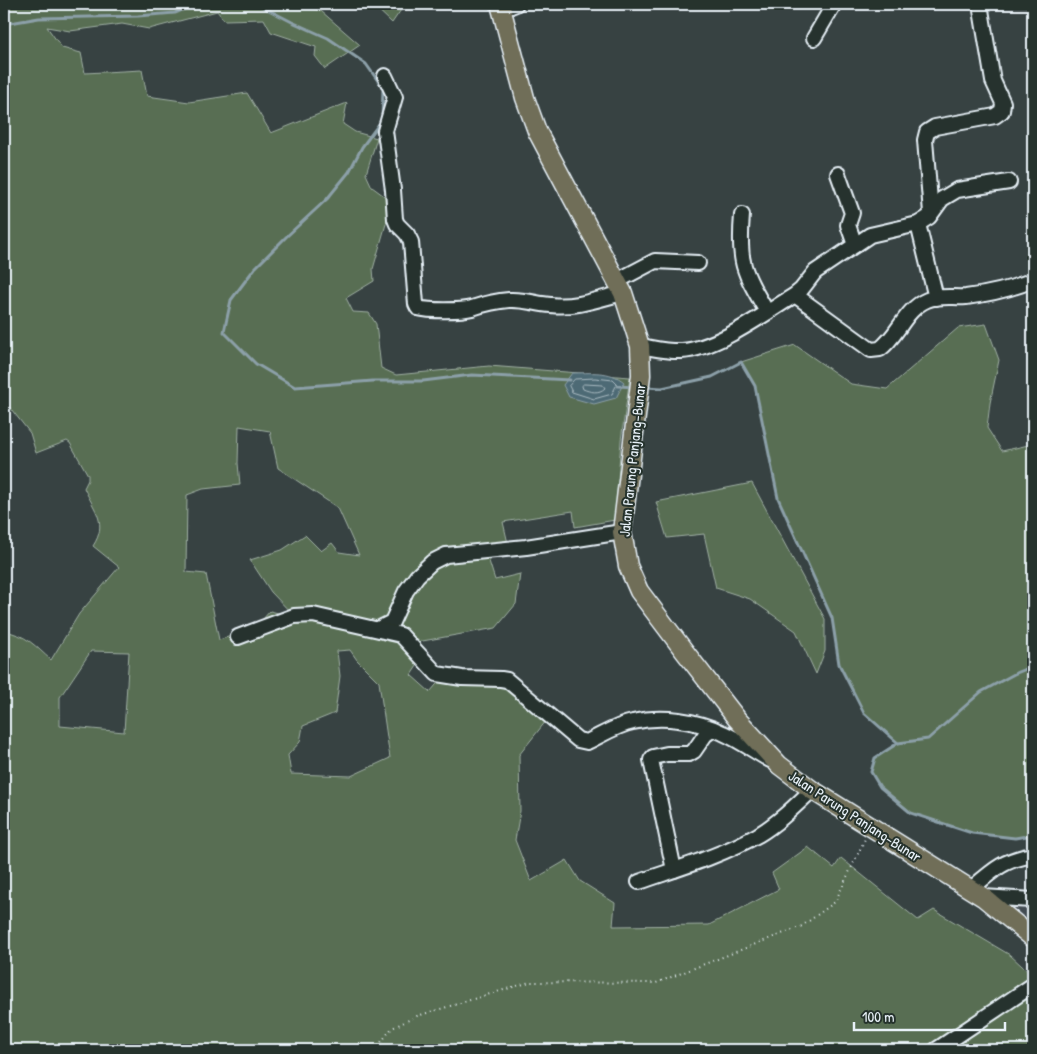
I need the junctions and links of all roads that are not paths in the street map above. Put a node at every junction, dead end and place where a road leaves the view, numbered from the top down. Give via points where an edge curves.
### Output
1 (834, 4) edge
2 (980, 4) edge
3 (506, 6) edge
4 (814, 38) dead end
5 (385, 76) dead end
6 (838, 174) dead end
7 (1009, 182) dead end
8 (931, 212) junction
9 (742, 215) dead end
10 (918, 224) junction
11 (855, 245) junction
12 (698, 263) dead end
13 (1033, 280) edge
14 (620, 287) junction
15 (795, 295) junction
16 (936, 298) junction
17 (767, 312) junction
18 (640, 346) junction
19 (622, 532) junction
20 (378, 629) junction
21 (238, 637) dead end
22 (713, 729) junction
23 (779, 765) junction
24 (812, 790) junction
25 (1033, 855) edge
26 (674, 870) junction
27 (639, 882) dead end
28 (977, 893) junction
29 (1033, 900) edge
30 (1033, 938) edge
31 (1033, 985) edge
32 (936, 1050) edge

1 - 4 street
2 - 8 street via 993,81 1003,103 1002,111 996,116 935,127 928,132 925,140
3 - 14 main road, Jalan Parung Panjang–Bunar via 524,98 537,131
5 - 14 street via 395,97 384,131 395,219 411,242 418,308 462,310 508,300 577,305
6 - 11 street via 852,213 848,225
7 - 8 street via 957,190 942,199
8 - 10 street
9 - 17 street via 741,258 746,276
10 - 11 street via 870,235
10 - 16 street
11 - 15 street via 815,272
12 - 14 street via 654,262
13 - 16 street via 995,292
14 - 18 main road, Jalan Parung Panjang–Bunar
15 - 16 street via 871,350 883,347 914,308
15 - 17 street
17 - 18 street via 730,334 694,349 681,351
18 - 19 main road, Jalan Parung Panjang–Bunar via 641,375
19 - 20 street via 446,555 432,562 417,576 406,591 392,622
19 - 23 main road, Jalan Parung Panjang–Bunar via 628,566 639,591 737,719
20 - 21 street via 313,615 294,616
20 - 22 street via 401,635 438,674 507,680 582,742 642,720 683,720
22 - 23 street
22 - 26 street via 689,754 668,754 651,760
23 - 24 main road, Jalan Parung Panjang–Bunar
24 - 26 street via 759,834 726,851
24 - 28 main road, Jalan Parung Panjang–Bunar
25 - 28 street via 1011,859 997,867
26 - 27 street
28 - 29 street
28 - 30 main road, Jalan Parung Panjang–Bunar
31 - 32 street

